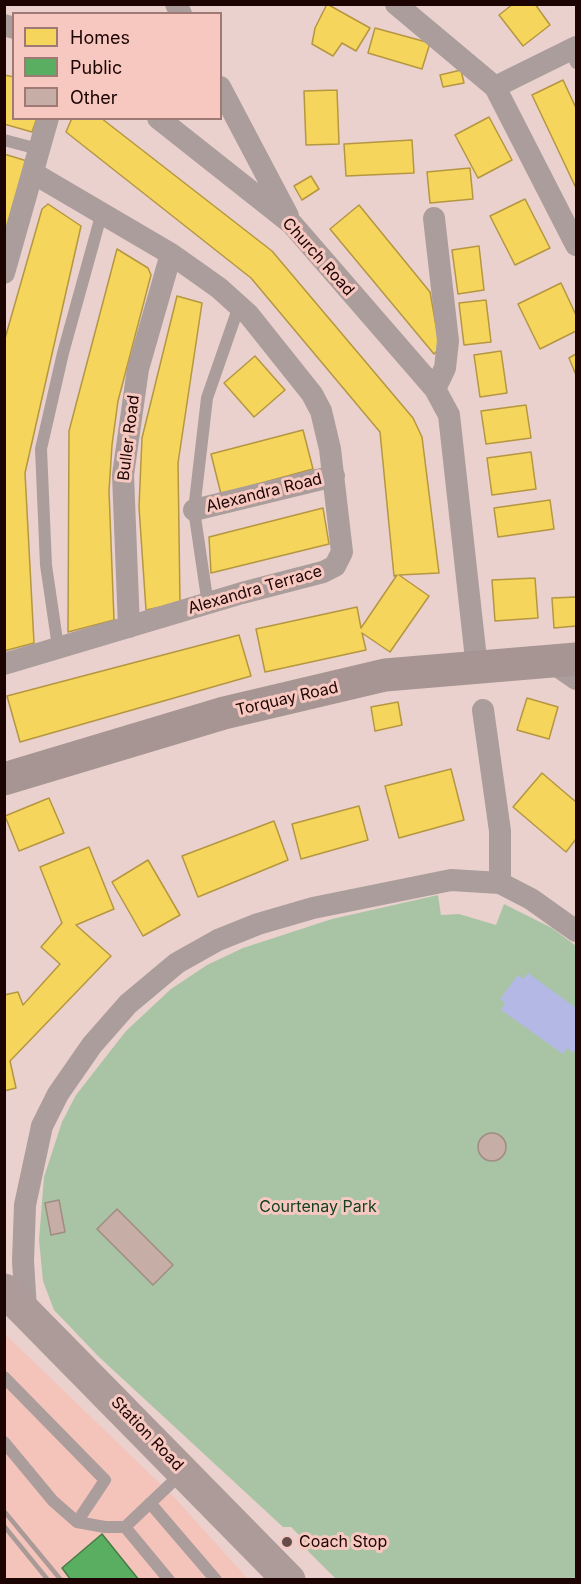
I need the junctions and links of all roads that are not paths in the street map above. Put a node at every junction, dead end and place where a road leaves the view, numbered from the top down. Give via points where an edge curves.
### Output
1 (396, 4) edge
2 (574, 53) edge
3 (495, 87) junction
4 (222, 91) edge
5 (47, 120) edge
6 (161, 120) edge
7 (4, 140) edge
8 (38, 149) junction
9 (33, 173) junction
10 (102, 212) junction
11 (434, 218) dead end
12 (292, 224) junction
13 (576, 245) edge
14 (171, 254) junction
15 (4, 273) edge
16 (239, 306) junction
17 (435, 389) junction
18 (334, 476) junction
19 (194, 510) junction
20 (208, 604) junction
21 (129, 627) junction
22 (58, 647) junction
23 (4, 664) edge
24 (569, 667) edge
25 (477, 668) junction
26 (483, 710) dead end
27 (6, 772) edge
28 (500, 883) junction
29 (576, 931) edge
30 (15, 1300) edge
31 (4, 1377) edge
32 (4, 1442) edge
33 (183, 1472) junction
34 (150, 1503) junction
35 (77, 1522) junction
36 (125, 1527) junction
37 (169, 1580) edge
38 (216, 1580) edge
39 (289, 1580) edge

1 - 3 street
2 - 3 street
3 - 13 street
4 - 12 street
5 - 8 street
6 - 12 street, Church Road
7 - 8 lane
8 - 9 street
9 - 10 street, Alexandra Terrace
9 - 15 street
10 - 14 street, Alexandra Terrace
10 - 22 lane via 41,449 46,565
11 - 17 street via 448,341 445,368
12 - 17 street, Church Road
14 - 16 street, Alexandra Terrace
14 - 21 street, Buller Road via 138,369 123,475
16 - 18 street, Alexandra Terrace via 312,394 321,411
16 - 19 lane via 207,398
17 - 25 street, Church Road via 449,415
18 - 19 street, Alexandra Road
18 - 20 street, Alexandra Terrace via 342,552 335,566
19 - 20 lane
20 - 21 street, Alexandra Terrace
21 - 22 street, Alexandra Terrace
22 - 23 street, Alexandra Terrace
24 - 25 main road, Torquay Road
25 - 27 main road, Torquay Road via 385,675 224,713
26 - 28 street via 500,831
28 - 29 street via 531,899
28 - 30 street via 451,880 313,908 218,940 177,963 128,1004 92,1045 58,1094 42,1126 25,1205 23,1261
30 - 33 main road, Station Road
31 - 35 lane via 105,1480
32 - 35 lane via 53,1501
33 - 34 lane
33 - 39 main road, Station Road
34 - 36 lane
34 - 38 lane
35 - 36 lane
36 - 37 lane

